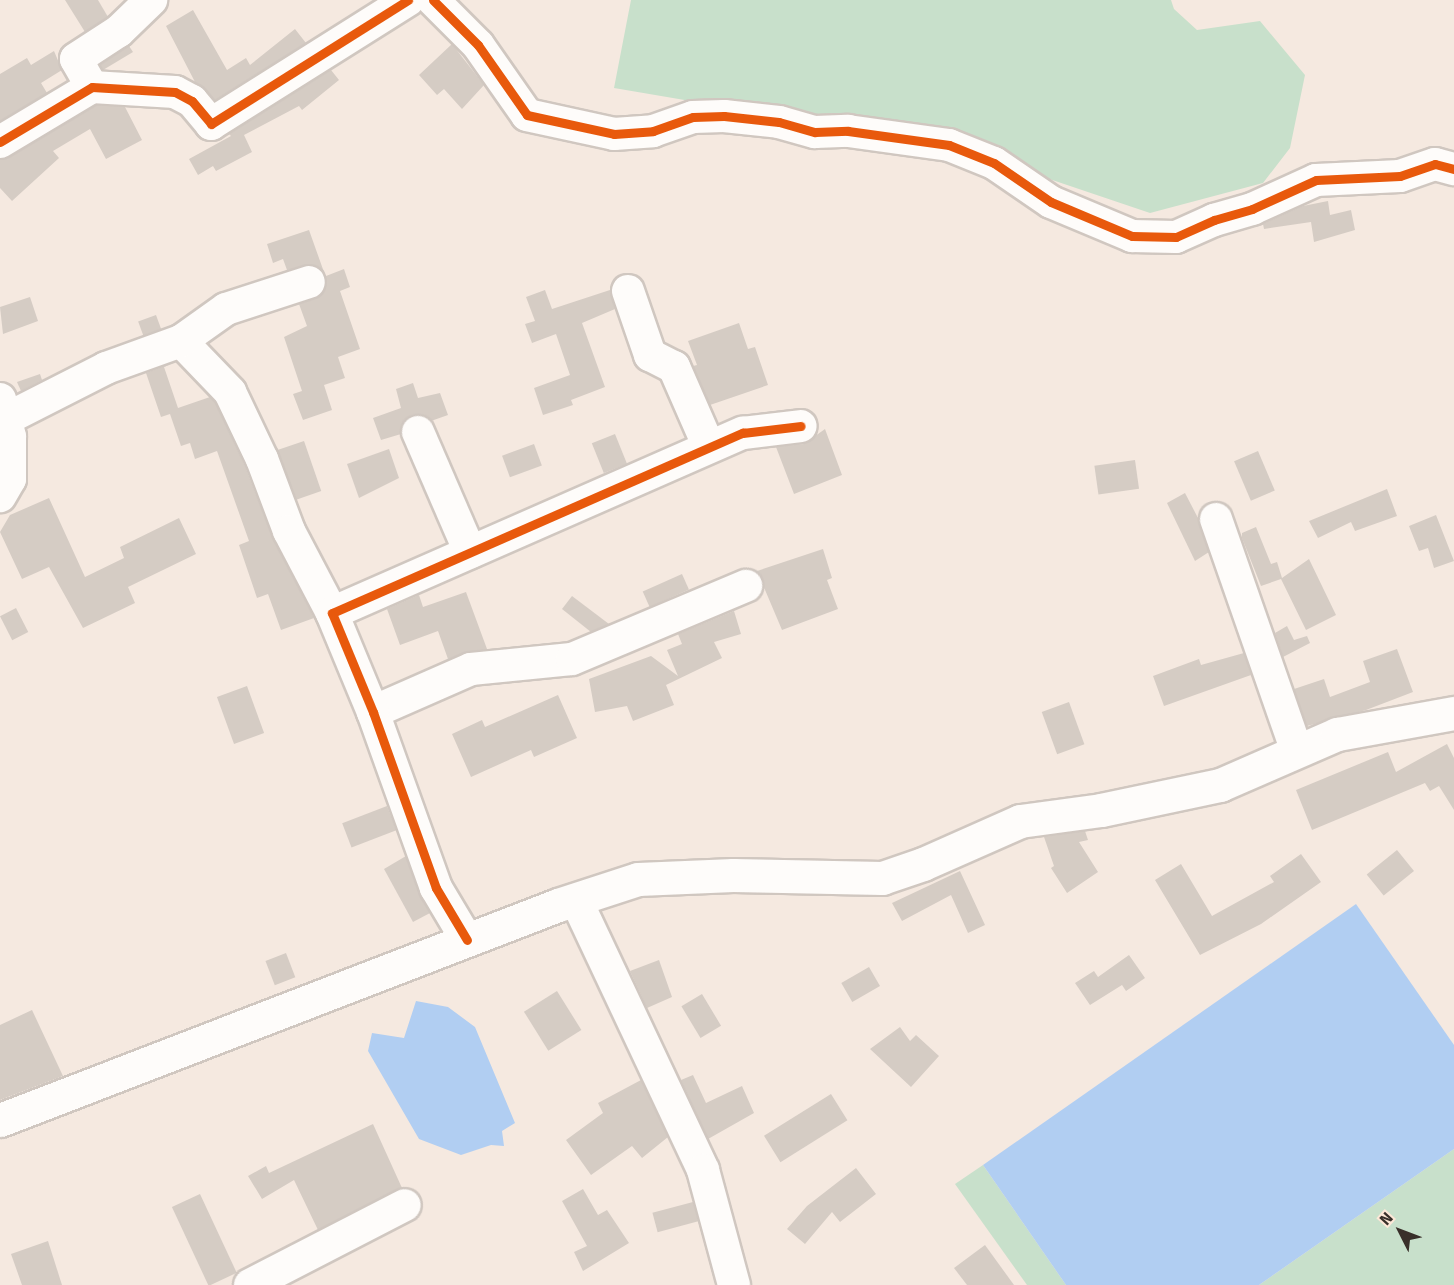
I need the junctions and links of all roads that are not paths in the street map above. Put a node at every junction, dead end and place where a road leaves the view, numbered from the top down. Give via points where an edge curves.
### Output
1 (408, 0) edge
2 (433, 0) edge
3 (146, 1) edge
4 (92, 87) junction
5 (0, 142) edge
6 (1454, 170) edge
7 (309, 282) dead end
8 (628, 291) dead end
9 (181, 340) junction
10 (3, 409) edge
11 (801, 426) dead end
12 (418, 432) dead end
13 (709, 447) junction
14 (0, 496) edge
15 (1216, 519) dead end
16 (470, 552) junction
17 (746, 586) dead end
18 (332, 613) junction
19 (373, 712) junction
20 (1454, 713) edge
21 (1297, 751) junction
22 (577, 902) junction
23 (467, 940) junction
24 (0, 1120) edge
25 (405, 1205) dead end
26 (250, 1285) edge
27 (734, 1285) edge

1 - 4 street via 211,124 192,101 175,92
2 - 6 street via 478,45 527,114 614,134 653,131 693,117 724,117 779,122 814,132 848,131 949,145 994,163 1052,202 1132,236 1176,237 1316,180 1400,176 1435,164
3 - 4 street via 119,31 76,59
4 - 5 street
7 - 9 street via 226,309
8 - 13 street via 650,355 674,367
9 - 10 street
9 - 18 street via 230,392 262,459 289,531
10 - 14 street via 10,437 10,479
11 - 13 street via 743,434
12 - 16 street
13 - 16 street
15 - 21 street
16 - 18 street
17 - 19 street via 573,659 471,669
18 - 19 street
19 - 23 street via 436,888
20 - 21 main road via 1337,734
21 - 22 main road via 1220,785 1101,810 1020,821 882,878 733,875 639,879
22 - 23 main road via 558,905
22 - 27 street via 703,1170
23 - 24 main road
25 - 26 street

